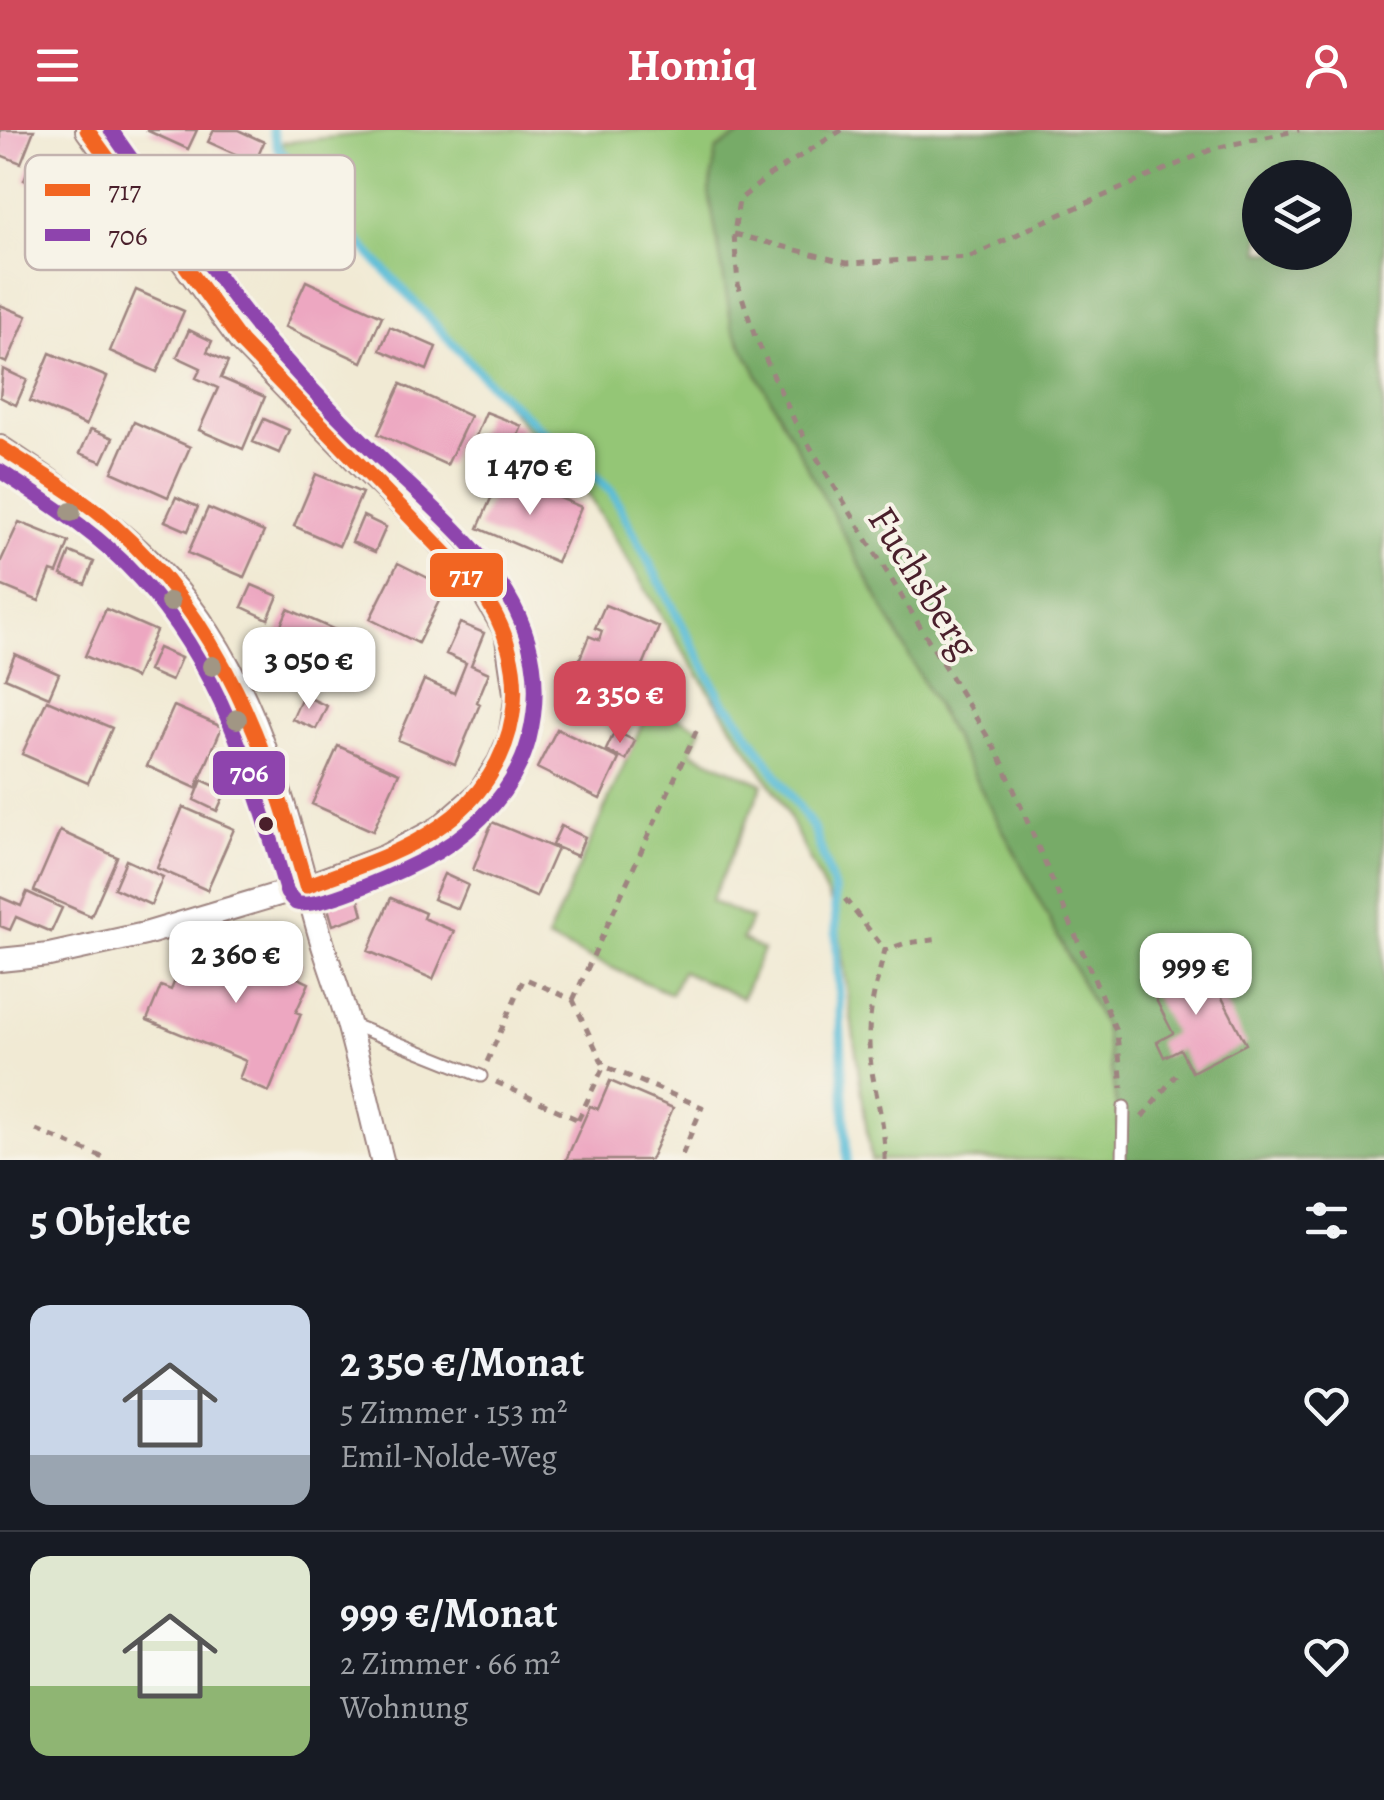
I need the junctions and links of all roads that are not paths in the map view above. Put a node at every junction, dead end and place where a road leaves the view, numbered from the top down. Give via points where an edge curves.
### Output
1 (87, 130) edge
2 (105, 155) edge
3 (189, 270) edge
4 (0, 446) edge
5 (306, 886) junction
6 (0, 960) edge
7 (348, 1023) junction
8 (481, 1076) road end
9 (1124, 1107) road end
10 (382, 1160) edge
11 (1123, 1160) edge

1 - 2 street
3 - 5 street via 242,342 457,562 506,632 516,700 510,737 479,793 439,828
4 - 5 street via 117,528 210,636 263,743
5 - 6 street via 145,934
5 - 7 street
7 - 8 lane
7 - 10 street
9 - 11 lane

